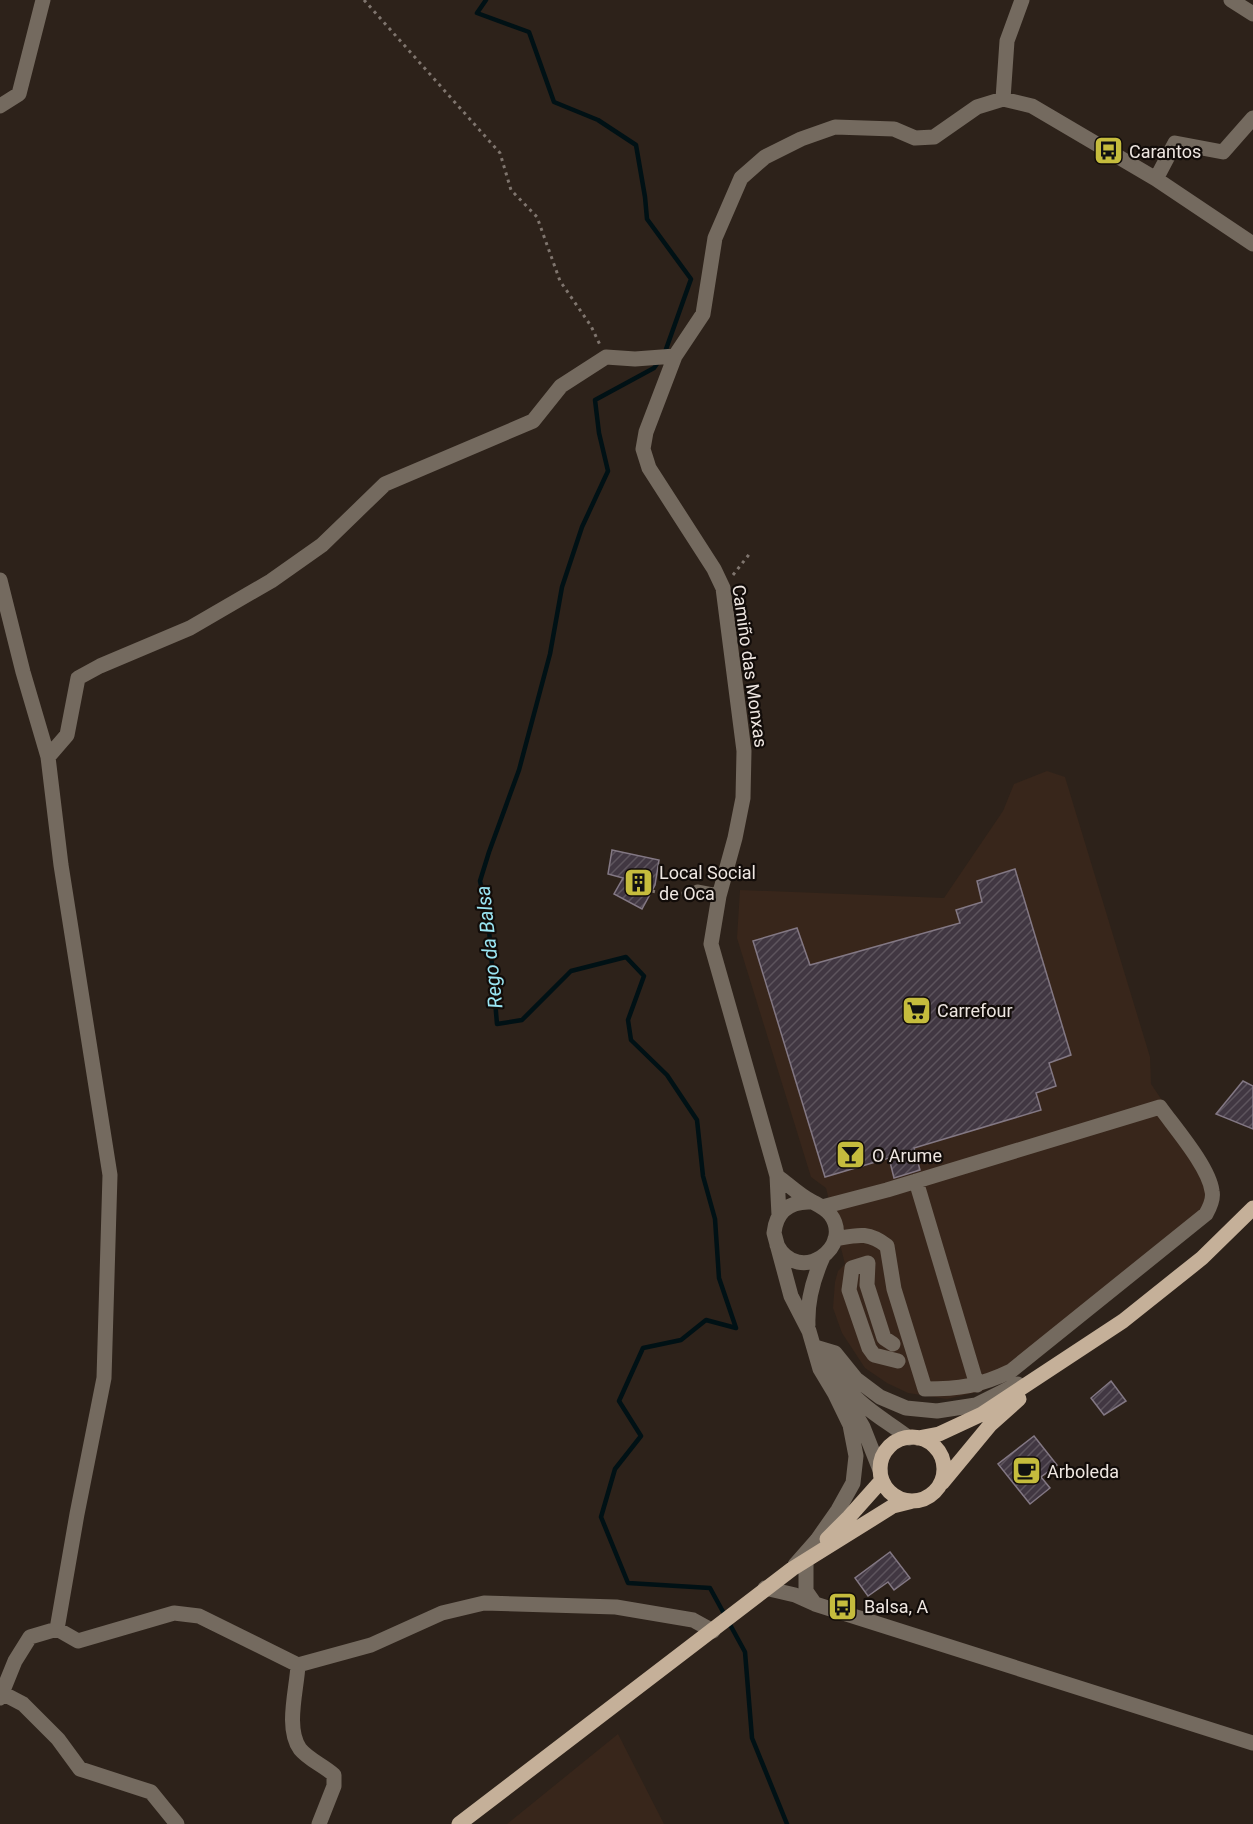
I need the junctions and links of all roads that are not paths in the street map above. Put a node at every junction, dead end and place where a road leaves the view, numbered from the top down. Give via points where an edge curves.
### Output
1 (43, 0) edge
2 (1022, 0) edge
3 (1231, 0) edge
4 (1253, 14) edge
5 (1003, 99) junction
6 (0, 106) edge
7 (1253, 118) edge
8 (1156, 179) junction
9 (1253, 242) edge
10 (674, 356) junction
11 (0, 580) edge
12 (48, 757) junction
13 (698, 892) road end
14 (719, 896) junction
15 (777, 1176) junction
16 (916, 1181) junction
17 (817, 1204) junction
18 (1253, 1208) edge
19 (779, 1215) junction
20 (835, 1239) junction
21 (776, 1243) junction
22 (823, 1257) junction
23 (868, 1263) junction
24 (891, 1271) junction
25 (809, 1331) junction
26 (815, 1347) junction
27 (898, 1361) junction
28 (1063, 1361) junction
29 (920, 1374) junction
30 (977, 1385) junction
31 (913, 1438) junction
32 (881, 1475) junction
33 (939, 1488) junction
34 (913, 1501) junction
35 (806, 1558) junction
36 (792, 1569) junction
37 (765, 1588) junction
38 (816, 1604) junction
39 (57, 1629) junction
40 (713, 1631) junction
41 (297, 1665) junction
42 (1, 1696) edge
43 (1253, 1743) edge
44 (177, 1824) edge
45 (320, 1824) edge
46 (459, 1824) edge

1 - 6 street via 19,94
2 - 5 street via 1007,41
3 - 4 street
5 - 8 street via 1032,106
5 - 10 street, Camiño das Monxas via 977,107 934,137 915,138 894,129 835,127 765,158 741,178 715,238 703,314
7 - 8 street via 1223,152 1175,143
8 - 9 street
10 - 12 street via 606,357 561,386 532,421 385,484 322,545 271,581 190,628 78,678 67,735
10 - 14 street, Camiño das Monxas via 643,449 649,468 723,588 744,751 739,818
11 - 12 street
12 - 39 street via 110,1175 104,1378
13 - 14 street
14 - 15 street, Camiño das Monxas via 711,944
15 - 17 street
15 - 19 street, Camiño das Monxas
16 - 17 street
16 - 30 street
16 - 30 street via 1160,1107 1205,1169 1213,1191 1212,1203 1202,1217 1011,1371
17 - 19 street via 793,1203
17 - 20 street via 831,1215
18 - 28 main road via 1202,1258 1123,1321
19 - 21 street via 775,1224
20 - 22 street
20 - 24 street via 861,1234 877,1237 887,1245
21 - 22 street via 780,1251 796,1262 814,1262
21 - 25 street via 791,1296
22 - 25 street via 808,1309
23 - 24 street via 880,1260
23 - 27 street
23 - 27 street via 852,1268 849,1290 869,1348 874,1355
24 - 29 street
25 - 26 street
26 - 28 street via 835,1353 856,1379 880,1397 906,1408 937,1411 976,1405
26 - 31 street via 871,1413
26 - 32 street via 863,1427
26 - 36 street via 820,1369 850,1425 856,1456 853,1483 838,1510
27 - 29 street via 910,1374
28 - 31 main road via 982,1414 939,1434
28 - 33 main road via 990,1425
29 - 30 street via 925,1389
31 - 32 main road via 892,1444 881,1460
31 - 33 main road via 928,1442 942,1457 944,1468
32 - 34 main road via 886,1489 894,1496
32 - 35 main road via 849,1517
33 - 34 main road via 923,1500
34 - 35 main road via 893,1506
35 - 36 main road
35 - 38 street via 806,1591
36 - 37 main road
37 - 38 street
37 - 40 main road
38 - 43 street
39 - 41 street via 78,1641 174,1613 199,1616
39 - 42 street via 30,1636
40 - 41 street via 693,1620 616,1607 484,1603 442,1613 371,1645
40 - 46 main road
41 - 45 street via 292,1736 309,1758 334,1775 334,1786
42 - 44 street via 23,1704 58,1739 80,1769 151,1792

